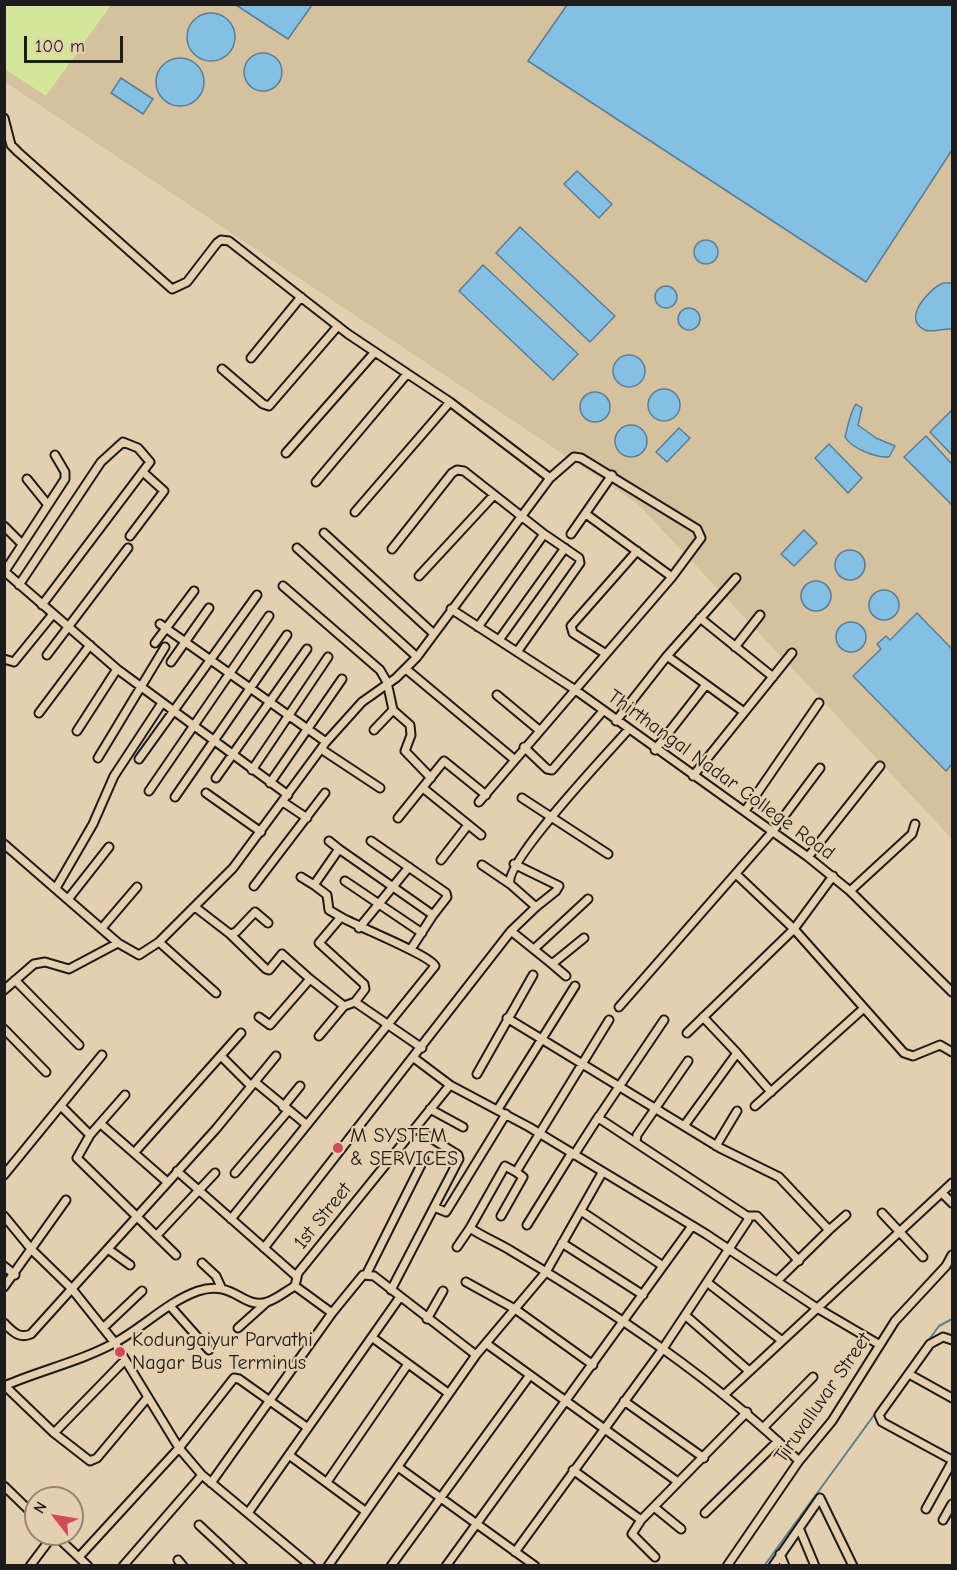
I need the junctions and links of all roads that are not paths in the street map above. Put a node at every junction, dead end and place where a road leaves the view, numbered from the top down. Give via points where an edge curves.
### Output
1 (4, 118) edge
2 (301, 297) junction
3 (338, 326) junction
4 (374, 353) junction
5 (251, 358) dead end
6 (222, 369) dead end
7 (407, 374) junction
8 (450, 402) junction
9 (286, 453) dead end
10 (55, 455) dead end
11 (143, 472) junction
12 (612, 475) junction
13 (550, 478) junction
14 (27, 479) dead end
15 (316, 482) dead end
16 (493, 496) junction
17 (48, 505) junction
18 (355, 512) dead end
19 (586, 514) junction
20 (521, 518) junction
21 (4, 526) edge
22 (324, 532) dead end
23 (544, 534) junction
24 (571, 534) dead end
25 (130, 536) dead end
26 (22, 544) junction
27 (128, 548) dead end
28 (297, 548) dead end
29 (565, 548) junction
30 (392, 549) dead end
31 (636, 551) junction
32 (5, 571) edge
33 (419, 576) dead end
34 (672, 577) junction
35 (736, 578) dead end
36 (19, 585) junction
37 (283, 586) dead end
38 (194, 591) dead end
39 (257, 595) dead end
40 (42, 605) junction
41 (209, 608) dead end
42 (451, 609) junction
43 (53, 614) junction
44 (760, 615) dead end
45 (269, 616) dead end
46 (700, 618) junction
47 (163, 626) junction
48 (68, 627) junction
49 (478, 627) junction
50 (434, 633) junction
51 (287, 635) dead end
52 (499, 640) junction
53 (185, 643) junction
54 (154, 644) dead end
55 (90, 645) junction
56 (165, 647) dead end
57 (735, 647) junction
58 (307, 649) dead end
59 (517, 652) junction
60 (606, 654) junction
61 (792, 654) dead end
62 (47, 655) dead end
63 (667, 656) junction
64 (328, 657) dead end
65 (417, 657) junction
66 (4, 658) edge
67 (209, 660) junction
68 (171, 662) dead end
69 (117, 669) junction
70 (406, 669) junction
71 (231, 675) junction
72 (773, 677) junction
73 (342, 679) dead end
74 (387, 682) junction
75 (141, 686) junction
76 (705, 686) junction
77 (251, 689) junction
78 (574, 689) junction
79 (497, 695) dead end
80 (270, 702) junction
81 (162, 703) junction
82 (819, 703) dead end
83 (393, 710) junction
84 (172, 711) junction
85 (603, 711) junction
86 (744, 712) junction
87 (39, 713) dead end
88 (288, 714) junction
89 (616, 721) junction
90 (194, 727) junction
91 (77, 730) dead end
92 (308, 730) junction
93 (374, 730) dead end
94 (539, 730) junction
95 (628, 730) junction
96 (214, 742) junction
97 (323, 746) junction
98 (524, 747) junction
99 (655, 750) junction
100 (233, 756) junction
101 (98, 758) dead end
102 (139, 759) dead end
103 (515, 760) junction
104 (880, 766) dead end
105 (820, 768) dead end
106 (252, 770) junction
107 (693, 776) junction
108 (216, 778) dead end
109 (431, 778) junction
110 (270, 783) junction
111 (380, 788) dead end
112 (423, 788) junction
113 (149, 791) dead end
114 (206, 793) dead end
115 (325, 793) dead end
116 (486, 795) junction
117 (175, 797) dead end
118 (522, 798) dead end
119 (286, 799) junction
120 (479, 802) dead end
121 (745, 811) junction
122 (552, 817) junction
123 (307, 818) junction
124 (398, 818) dead end
125 (915, 824) dead end
126 (468, 825) junction
127 (773, 831) junction
128 (261, 832) junction
129 (481, 836) dead end
130 (329, 841) dead end
131 (370, 841) dead end
132 (4, 844) edge
133 (109, 847) dead end
134 (339, 849) junction
135 (608, 854) dead end
136 (808, 857) junction
137 (441, 860) dead end
138 (514, 864) junction
139 (482, 865) dead end
140 (409, 867) junction
141 (736, 874) junction
142 (833, 876) junction
143 (301, 877) dead end
144 (345, 881) dead end
145 (510, 884) junction
146 (314, 885) junction
147 (394, 885) junction
148 (254, 886) dead end
149 (137, 887) dead end
150 (56, 888) junction
151 (850, 891) junction
152 (69, 898) junction
153 (588, 900) dead end
154 (378, 905) junction
155 (195, 907) junction
156 (536, 907) junction
157 (434, 915) junction
158 (341, 917) junction
159 (268, 923) dead end
160 (102, 928) junction
161 (359, 928) junction
162 (794, 929) junction
163 (511, 931) junction
164 (422, 933) junction
165 (230, 934) junction
166 (584, 938) dead end
167 (159, 942) junction
168 (118, 943) junction
169 (411, 949) junction
170 (534, 949) junction
171 (552, 964) junction
172 (533, 975) dead end
173 (566, 976) dead end
174 (310, 979) junction
175 (15, 980) junction
176 (575, 986) dead end
177 (4, 990) edge
178 (952, 992) edge
179 (216, 993) dead end
180 (355, 1002) junction
181 (344, 1006) junction
182 (619, 1007) dead end
183 (864, 1008) junction
184 (259, 1017) dead end
185 (703, 1017) junction
186 (507, 1018) junction
187 (609, 1020) dead end
188 (664, 1020) dead end
189 (387, 1024) junction
190 (4, 1029) edge
191 (241, 1033) dead end
192 (687, 1033) dead end
193 (319, 1036) dead end
194 (542, 1040) junction
195 (79, 1045) dead end
196 (422, 1048) junction
197 (952, 1052) edge
198 (736, 1053) junction
199 (102, 1055) dead end
200 (221, 1056) junction
201 (276, 1056) dead end
202 (414, 1058) junction
203 (688, 1061) dead end
204 (581, 1062) junction
205 (46, 1072) dead end
206 (477, 1074) dead end
207 (253, 1084) junction
208 (450, 1085) junction
209 (300, 1086) dead end
210 (620, 1086) junction
211 (771, 1092) junction
212 (125, 1095) dead end
213 (62, 1106) junction
214 (755, 1106) dead end
215 (286, 1109) junction
216 (430, 1109) junction
217 (498, 1109) junction
218 (657, 1109) junction
219 (737, 1111) dead end
220 (506, 1114) junction
221 (599, 1116) junction
222 (101, 1124) junction
223 (308, 1125) junction
224 (684, 1126) junction
225 (463, 1127) dead end
226 (415, 1128) junction
227 (539, 1134) junction
228 (90, 1135) junction
229 (636, 1142) junction
230 (716, 1146) junction
231 (134, 1153) junction
232 (573, 1155) junction
233 (424, 1159) dead end
234 (177, 1171) junction
235 (516, 1172) junction
236 (215, 1173) dead end
237 (235, 1173) dead end
238 (602, 1173) junction
239 (4, 1175) edge
240 (166, 1181) junction
241 (952, 1183) edge
242 (199, 1192) junction
243 (942, 1193) junction
244 (66, 1200) dead end
245 (952, 1203) edge
246 (434, 1207) junction
247 (581, 1211) junction
248 (882, 1213) dead end
249 (137, 1215) junction
250 (846, 1215) dead end
251 (4, 1216) edge
252 (501, 1216) dead end
253 (747, 1216) junction
254 (231, 1220) junction
255 (527, 1226) dead end
256 (692, 1226) junction
257 (470, 1228) junction
258 (829, 1230) junction
259 (899, 1232) junction
260 (157, 1234) junction
261 (562, 1243) junction
262 (457, 1247) dead end
263 (264, 1248) junction
264 (108, 1249) junction
265 (730, 1249) junction
266 (32, 1250) junction
267 (177, 1255) dead end
268 (952, 1255) edge
269 (923, 1257) dead end
270 (799, 1261) junction
271 (202, 1263) dead end
272 (130, 1265) dead end
273 (4, 1266) edge
274 (663, 1266) junction
275 (949, 1268) edge
276 (546, 1272) junction
277 (368, 1273) junction
278 (15, 1275) junction
279 (296, 1276) junction
280 (777, 1281) junction
281 (466, 1282) dead end
282 (708, 1283) junction
283 (295, 1286) junction
284 (4, 1287) edge
285 (221, 1287) junction
286 (72, 1289) junction
287 (391, 1290) junction
288 (142, 1291) dead end
289 (443, 1291) dead end
290 (643, 1295) junction
291 (400, 1298) junction
292 (267, 1302) junction
293 (170, 1306) junction
294 (817, 1308) junction
295 (515, 1309) junction
296 (332, 1313) junction
297 (685, 1315) junction
298 (426, 1319) junction
299 (4, 1323) edge
300 (623, 1323) junction
301 (103, 1328) junction
302 (238, 1328) dead end
303 (373, 1338) junction
304 (781, 1340) junction
305 (952, 1340) edge
306 (115, 1343) junction
307 (486, 1344) junction
308 (880, 1345) junction
309 (209, 1350) dead end
310 (662, 1350) junction
311 (476, 1354) junction
312 (125, 1360) junction
313 (408, 1364) junction
314 (593, 1365) junction
315 (748, 1371) junction
316 (909, 1374) junction
317 (530, 1375) junction
318 (813, 1377) dead end
319 (5, 1385) edge
320 (448, 1393) junction
321 (724, 1395) junction
322 (148, 1397) junction
323 (952, 1398) edge
324 (270, 1401) junction
325 (624, 1401) junction
326 (565, 1402) junction
327 (747, 1412) junction
328 (764, 1427) junction
329 (308, 1428) junction
330 (604, 1428) junction
331 (54, 1433) junction
332 (778, 1441) junction
333 (179, 1448) junction
334 (289, 1455) junction
335 (704, 1458) junction
336 (799, 1461) junction
337 (952, 1461) edge
338 (398, 1467) junction
339 (573, 1470) junction
340 (202, 1475) junction
341 (327, 1482) junction
342 (678, 1482) junction
343 (211, 1483) junction
344 (5, 1487) edge
345 (440, 1497) junction
346 (952, 1504) edge
347 (24, 1505) edge
348 (654, 1507) junction
349 (926, 1509) dead end
350 (365, 1511) junction
351 (248, 1512) junction
352 (705, 1513) dead end
353 (641, 1520) junction
354 (943, 1521) dead end
355 (477, 1524) junction
356 (199, 1525) dead end
357 (681, 1529) dead end
358 (800, 1530) junction
359 (45, 1546) edge
360 (67, 1546) edge
361 (515, 1552) junction
362 (780, 1554) junction
363 (79, 1557) junction
364 (655, 1557) dead end
365 (305, 1564) edge
366 (446, 1565) edge
367 (30, 1566) edge
368 (88, 1566) edge
369 (123, 1566) edge
370 (243, 1566) edge
371 (328, 1566) edge
372 (391, 1566) edge
373 (535, 1566) edge
374 (727, 1566) edge
375 (772, 1566) edge
376 (785, 1566) edge
377 (815, 1566) edge
378 (853, 1566) edge

1 - 2 street via 11,145 172,289 187,282 221,240 249,255
2 - 3 street
2 - 5 street
3 - 4 street
3 - 6 street via 270,406 262,404
4 - 7 street
4 - 9 street
7 - 8 street
7 - 15 street
8 - 13 street
8 - 18 street
10 - 17 street via 66,476
11 - 25 street via 164,491
11 - 36 street via 150,462 138,448 123,442 115,447
11 - 40 street
12 - 13 street via 577,456
12 - 19 street
12 - 34 street via 700,531 699,541
13 - 20 street
14 - 17 street
16 - 20 street
16 - 30 street via 464,471 454,471
16 - 33 street
17 - 26 street
19 - 24 street
19 - 31 street
20 - 23 street
20 - 42 street
21 - 26 street
22 - 50 street
23 - 29 street
23 - 49 street
26 - 32 street
27 - 48 street
28 - 65 street
29 - 52 street
29 - 59 street via 579,558 579,565
31 - 34 street
31 - 60 street via 571,626 573,633
32 - 36 street
34 - 60 street
35 - 46 street
36 - 40 street
37 - 74 street via 380,670
38 - 47 street
39 - 67 street
40 - 43 street
41 - 53 street
42 - 49 street, Thirthangal Nadar College Road
42 - 50 street
43 - 48 street
43 - 66 street via 14,662
44 - 57 street
45 - 71 street
46 - 57 street
46 - 63 street
47 - 53 street
47 - 54 street
48 - 55 street
48 - 62 street
49 - 52 street, Thirthangal Nadar College Road
50 - 65 street
51 - 77 street
52 - 59 street, Thirthangal Nadar College Road
53 - 67 street
53 - 68 street
55 - 69 street
55 - 87 street
56 - 75 street
57 - 72 street
58 - 80 street
59 - 78 street, Thirthangal Nadar College Road
60 - 78 street
61 - 72 street
63 - 76 street
63 - 89 street
64 - 88 street
65 - 70 street
67 - 71 street
67 - 84 street
69 - 75 street
69 - 91 street
70 - 74 street
70 - 103 street
71 - 77 street
71 - 90 street
72 - 86 street
73 - 92 street
74 - 83 street
74 - 97 street via 362,702
75 - 81 street
75 - 101 street
76 - 86 street
76 - 99 street
77 - 80 street
77 - 96 street
78 - 85 street, Thirthangal Nadar College Road
78 - 94 street
79 - 94 street
80 - 88 street
80 - 100 street
81 - 84 street
81 - 150 street via 114,776 93,824
82 - 121 street
83 - 93 street
83 - 109 street via 410,725 405,752
84 - 90 street
84 - 102 street
85 - 89 street, Thirthangal Nadar College Road
85 - 98 street via 552,770
86 - 107 street
88 - 92 street
88 - 106 street
89 - 95 street, Thirthangal Nadar College Road
90 - 96 street
90 - 113 street
92 - 97 street
92 - 110 street
94 - 98 street
95 - 99 street, Thirthangal Nadar College Road
95 - 122 street
96 - 100 street
96 - 117 street
97 - 111 street
97 - 119 street
98 - 103 street
99 - 107 street, Thirthangal Nadar College Road
100 - 106 street
100 - 108 street
103 - 116 street
104 - 136 street
105 - 127 street
106 - 110 street
107 - 121 street, Thirthangal Nadar College Road
109 - 112 street
109 - 116 street via 444,761
110 - 119 street
112 - 124 street
112 - 126 street
114 - 128 street
115 - 123 street
116 - 120 street
118 - 122 street
119 - 123 street
119 - 128 street
121 - 127 street, Thirthangal Nadar College Road
122 - 135 street
122 - 138 street
123 - 148 street
125 - 151 street via 912,834
126 - 129 street
126 - 137 street
127 - 136 street, Thirthangal Nadar College Road
127 - 141 street
128 - 155 street
130 - 134 street
131 - 140 street
132 - 150 street
133 - 152 street
134 - 146 street
134 - 147 street
136 - 142 street, Thirthangal Nadar College Road
138 - 145 street
138 - 156 street via 559,886
139 - 145 street
140 - 147 street
140 - 157 street via 446,893
141 - 162 street
141 - 182 street
142 - 151 street, Thirthangal Nadar College Road
142 - 162 street
143 - 146 street
144 - 154 street
145 - 156 street
146 - 158 street via 327,896 329,909
147 - 154 street
147 - 157 street
149 - 160 street
150 - 152 street
151 - 178 street, Thirthangal Nadar College Road
152 - 160 street
153 - 170 street
154 - 161 street
154 - 164 street
155 - 165 street
155 - 167 street
156 - 163 street
157 - 164 street
158 - 161 street
158 - 180 street via 319,943 364,984
159 - 165 street via 255,912
160 - 168 street
161 - 169 street
162 - 183 street
162 - 185 street
163 - 170 street
163 - 196 street
164 - 169 street
165 - 174 street via 266,969 284,954
166 - 171 street
167 - 168 street via 139,955
167 - 179 street
168 - 175 street via 69,969 45,962 34,964
169 - 189 street via 435,966
170 - 171 street
171 - 173 street
172 - 186 street
174 - 181 street
174 - 184 street via 270,1025
175 - 177 street
175 - 195 street
176 - 194 street
180 - 181 street
180 - 189 street
181 - 193 street
183 - 197 street via 907,1054 913,1056 939,1045
183 - 211 street
185 - 192 street
185 - 198 street
186 - 194 street
186 - 206 street
187 - 204 street
188 - 210 street
189 - 196 street
189 - 223 street
190 - 205 street
191 - 200 street
194 - 204 street
194 - 217 street
196 - 202 street
198 - 211 street
198 - 224 street
199 - 213 street
200 - 207 street
200 - 231 street
201 - 207 street
202 - 208 street
202 - 263 street
203 - 218 street
204 - 210 street
204 - 227 street
207 - 215 street
207 - 234 street
208 - 216 street, 1st Street
208 - 217 street
209 - 215 street
210 - 218 street
210 - 221 street
211 - 214 street
212 - 222 street
213 - 228 street
213 - 239 street
215 - 223 street
215 - 237 street
216 - 225 street
216 - 226 street, 1st Street
217 - 220 street
218 - 224 street
218 - 229 street
219 - 230 street
220 - 227 street
220 - 246 street via 446,1212
221 - 229 street
221 - 232 street
222 - 228 street
222 - 231 street
223 - 254 street
224 - 230 street
226 - 246 street via 459,1156
226 - 279 street, 1st Street
227 - 232 street
227 - 235 street
228 - 249 street via 77,1158
229 - 253 street
230 - 258 street via 779,1177
231 - 240 street
232 - 238 street
232 - 255 street
233 - 277 street
234 - 240 street
234 - 242 street
235 - 252 street via 523,1177
235 - 257 street via 505,1167
236 - 242 street
238 - 247 street
238 - 256 street
240 - 249 street
241 - 243 street
242 - 254 street
242 - 260 street
243 - 245 street
243 - 259 street
244 - 266 street
246 - 287 street
247 - 261 street
247 - 274 street
248 - 259 street
249 - 260 street
249 - 264 street
250 - 258 street
251 - 266 street
253 - 265 street via 746,1225
253 - 270 street via 757,1216
254 - 263 street
256 - 265 street
256 - 274 street
257 - 262 street
257 - 276 street
258 - 270 street
259 - 269 street
259 - 294 street
260 - 267 street
261 - 276 street
261 - 290 street
263 - 279 street
264 - 272 street
264 - 286 street
265 - 280 street
265 - 282 street
266 - 278 street
266 - 286 street
268 - 275 street, Tiruvalluvar Street
270 - 280 street
271 - 285 street
273 - 278 street
274 - 290 street
275 - 308 street, Tiruvalluvar Street via 895,1321
276 - 295 street
276 - 300 street
277 - 287 street
277 - 296 street
278 - 284 street
279 - 283 street, 1st Street
280 - 294 street
281 - 295 street
282 - 297 street
282 - 304 street
283 - 292 street
283 - 296 street
285 - 292 street via 250,1302
285 - 293 street via 197,1292
286 - 299 street via 31,1334 16,1335
286 - 301 street
287 - 291 street
288 - 301 street
289 - 298 street
290 - 300 street
291 - 298 street
291 - 303 street
292 - 302 street
293 - 306 street
293 - 309 street
294 - 304 street
294 - 308 street
295 - 307 street
295 - 314 street
296 - 324 street
297 - 310 street
297 - 315 street
298 - 311 street
300 - 310 street
300 - 314 street
301 - 306 street
303 - 313 street
303 - 329 street
304 - 315 street
305 - 316 street via 943,1337 930,1344
306 - 312 street
306 - 319 street
307 - 311 street
307 - 317 street
308 - 336 street, Tiruvalluvar Street via 832,1421
310 - 321 street
310 - 325 street
311 - 320 street
312 - 322 street
312 - 331 street
313 - 320 street
313 - 341 street
314 - 326 street
315 - 321 street
316 - 323 street
316 - 337 street via 881,1410 879,1419
317 - 326 street
317 - 345 street
318 - 328 street
319 - 331 street
320 - 338 street
321 - 327 street
322 - 331 street via 94,1460 86,1460
322 - 333 street
324 - 329 street
324 - 333 street via 234,1378
324 - 343 street
325 - 330 street
325 - 335 street
326 - 330 street
326 - 355 street
327 - 328 street
327 - 335 street
328 - 332 street
329 - 334 street
330 - 339 street
330 - 342 street
332 - 336 street
332 - 352 street
333 - 340 street
333 - 363 street
334 - 341 street
334 - 351 street
335 - 342 street
336 - 374 street, Tiruvalluvar Street
337 - 349 street
338 - 345 street
338 - 350 street
339 - 353 street
339 - 361 street
340 - 343 street
340 - 369 street
341 - 350 street
342 - 348 street
343 - 351 street
344 - 347 street
345 - 355 street
345 - 372 street
346 - 354 street
348 - 353 street
348 - 357 street
350 - 371 street
351 - 365 street
353 - 364 street via 632,1534
355 - 361 street
355 - 366 street
356 - 370 street
358 - 362 street
358 - 377 street
358 - 378 street via 818,1499 822,1499
359 - 367 street
360 - 363 street
361 - 373 street
362 - 375 street
362 - 376 street
363 - 368 street

